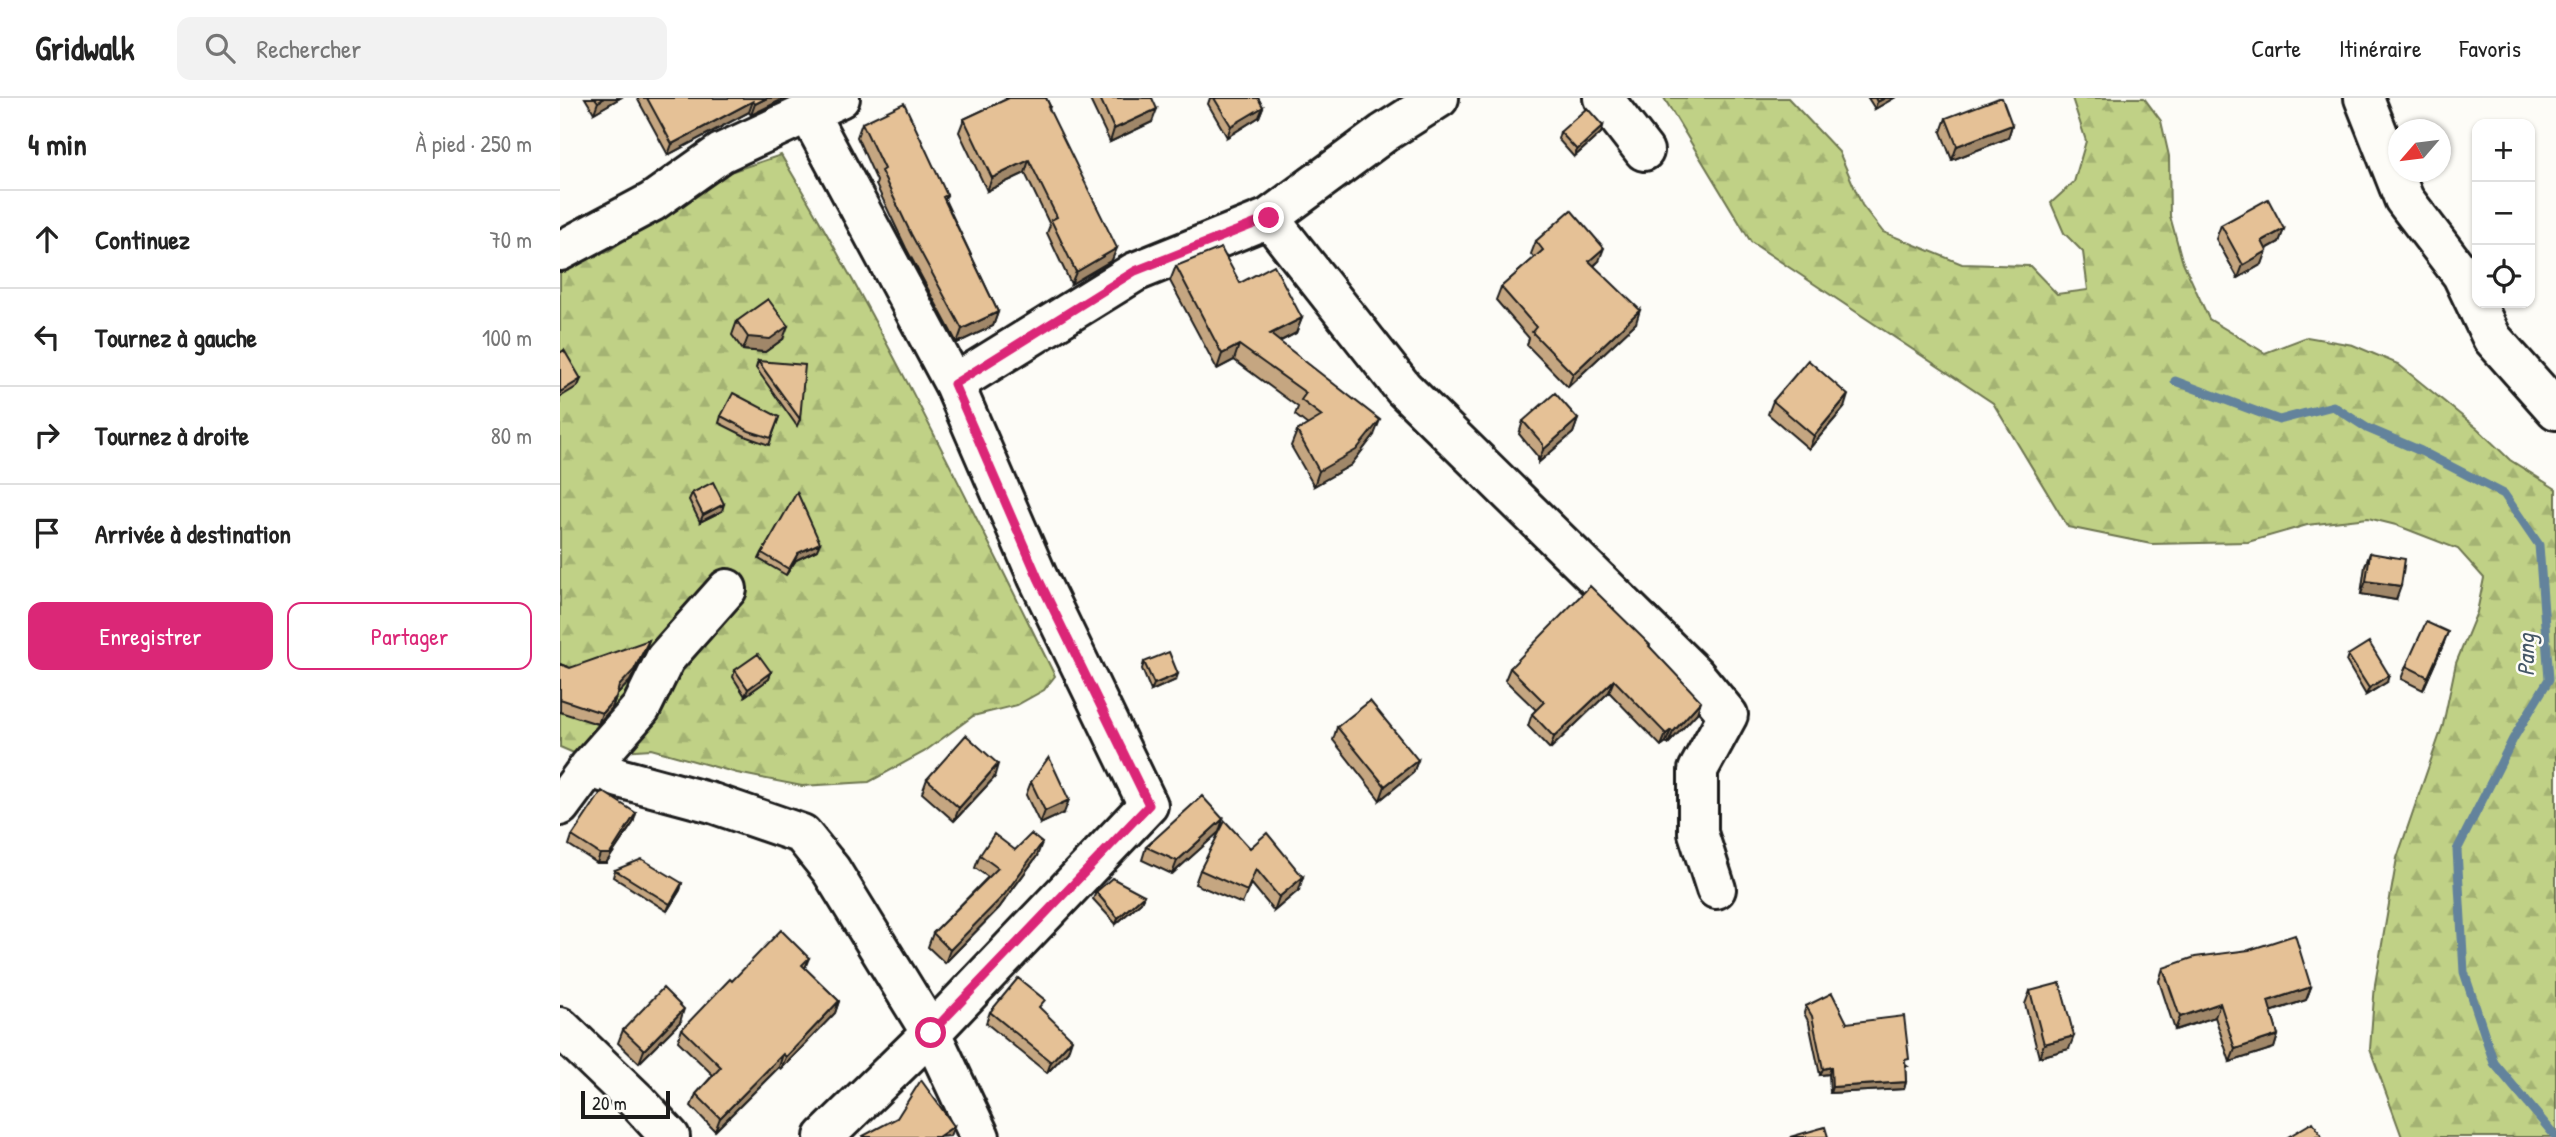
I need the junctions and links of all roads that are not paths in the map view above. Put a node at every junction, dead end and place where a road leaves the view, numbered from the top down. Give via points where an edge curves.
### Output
1 (1439, 98) edge
2 (1603, 98) edge
3 (2364, 98) edge
4 (824, 106) edge
5 (1644, 151) dead end
6 (1269, 218) junction
7 (560, 251) edge
8 (954, 384) junction
9 (2556, 410) edge
10 (727, 589) dead end
11 (590, 767) junction
12 (560, 806) edge
13 (1716, 889) dead end
14 (560, 1027) edge
15 (931, 1033) junction
16 (670, 1137) edge
17 (824, 1137) edge
18 (980, 1137) edge

1 - 6 street
2 - 5 street
3 - 9 street via 2404,199 2462,275 2492,338
4 - 7 street via 721,153 652,202
4 - 8 street
6 - 8 street via 1135,271
6 - 13 street via 1403,388 1695,675 1728,715 1698,770 1698,833
8 - 15 street via 1038,578 1149,805
10 - 11 street via 666,659 642,708
11 - 12 street
11 - 15 street via 802,834 831,870
14 - 16 street
15 - 17 street
15 - 18 street

